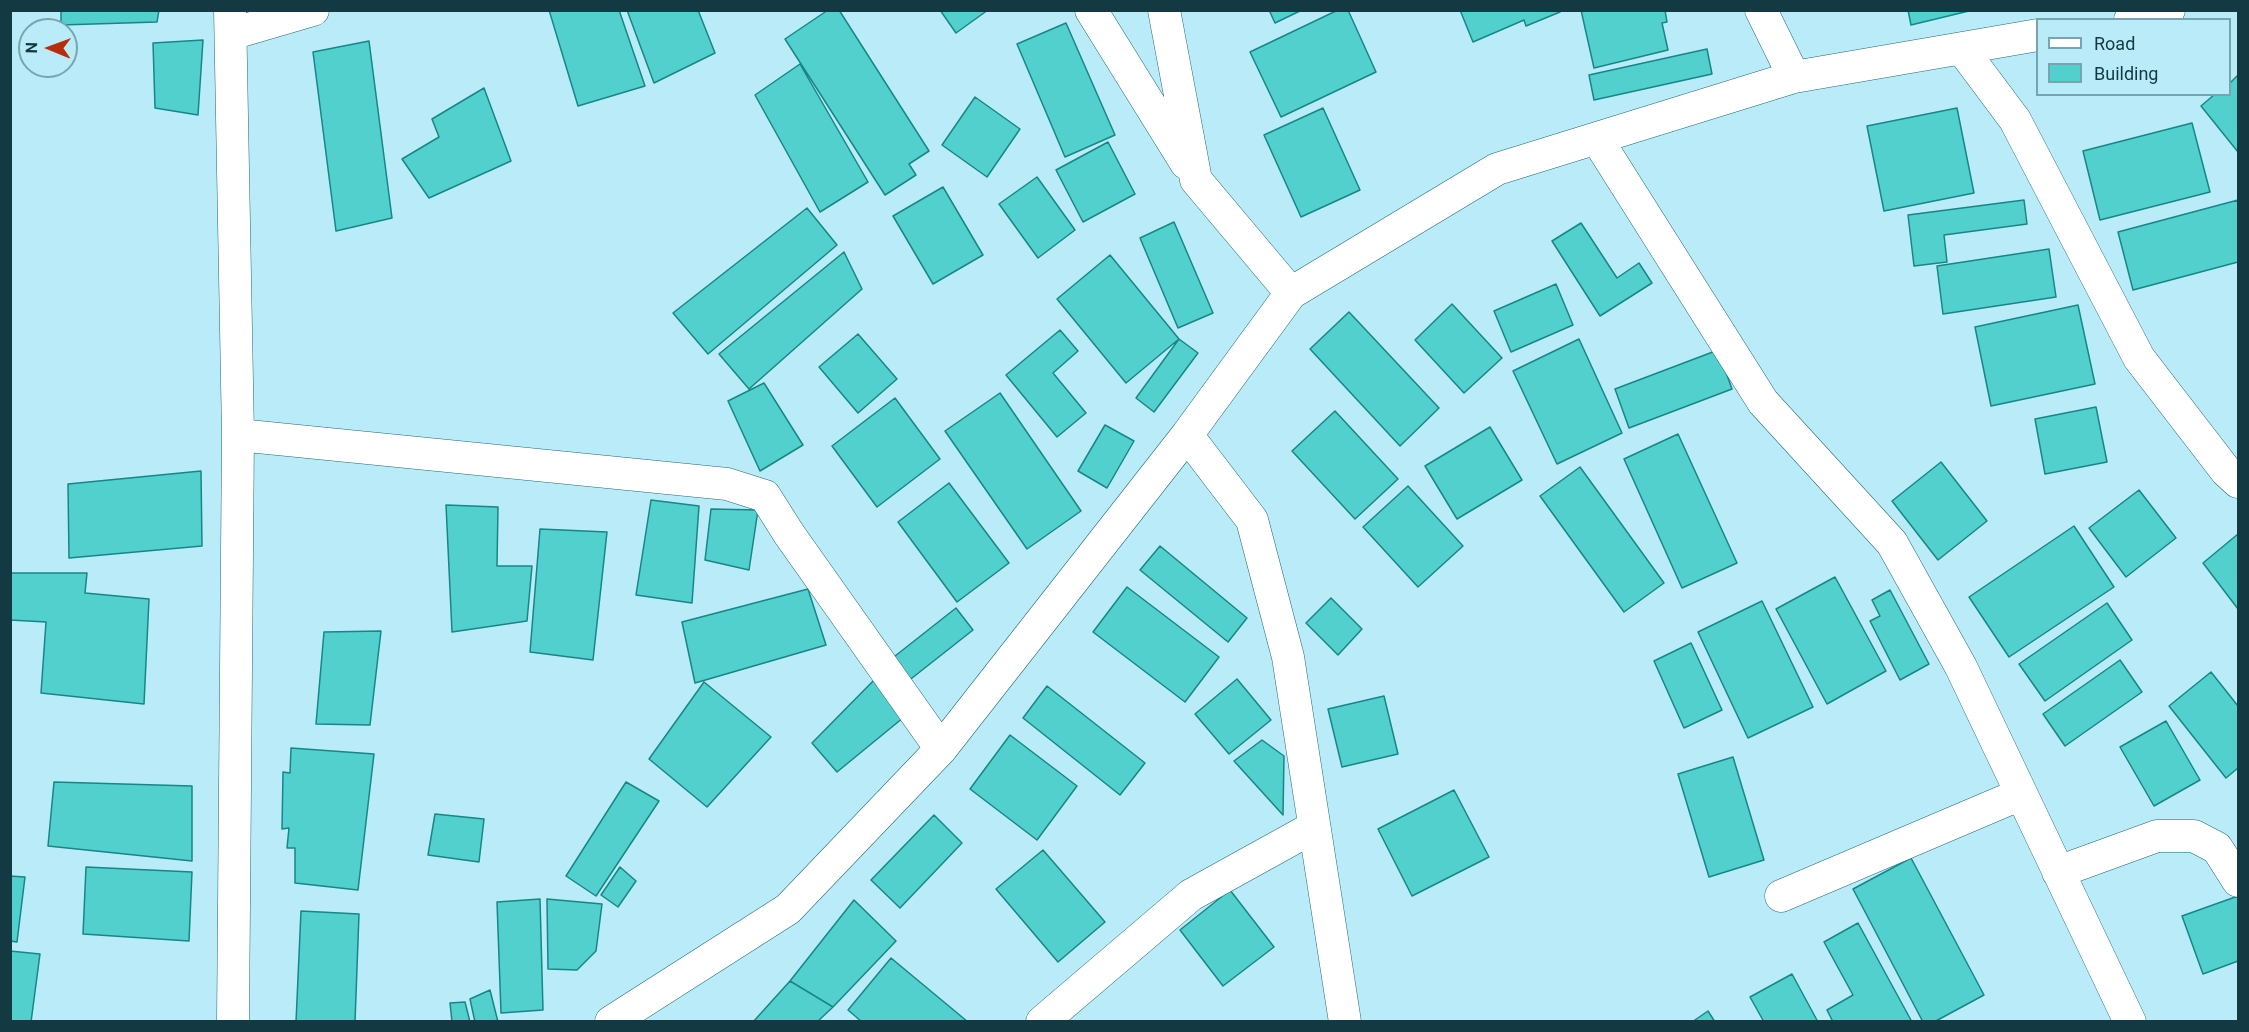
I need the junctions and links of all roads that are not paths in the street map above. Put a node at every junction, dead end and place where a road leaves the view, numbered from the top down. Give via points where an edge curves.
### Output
1 (313, 10) edge
2 (1091, 10) edge
3 (1164, 10) edge
4 (1761, 10) edge
5 (2169, 10) edge
6 (2138, 18) edge
7 (231, 22) edge
8 (2033, 27) edge
9 (1962, 49) junction
10 (1794, 78) junction
11 (1597, 138) junction
12 (1196, 180) junction
13 (1291, 293) junction
14 (238, 435) junction
15 (1187, 435) junction
16 (2238, 482) edge
17 (941, 749) junction
18 (2021, 794) junction
19 (1314, 828) junction
20 (2058, 872) junction
21 (2238, 881) edge
22 (1781, 896) dead end
23 (233, 1022) edge
24 (611, 1022) edge
25 (1042, 1022) edge
26 (1345, 1022) edge
27 (2130, 1022) edge

1 - 7 street
2 - 12 street
3 - 12 street
4 - 10 street
5 - 6 street
7 - 14 street
8 - 9 street
9 - 10 street
9 - 16 street via 2015,120 2139,358
10 - 11 street
11 - 13 street via 1497,169
11 - 18 street via 1763,402 1892,543 1961,667
12 - 13 street
13 - 15 street
14 - 17 street via 727,484 765,496
14 - 23 street
15 - 17 street
15 - 19 street via 1252,520 1288,657
17 - 24 street via 788,909
18 - 20 street
18 - 22 street
19 - 25 street via 1191,895
19 - 26 street
20 - 21 street via 2157,836 2194,836 2217,848
20 - 27 street

